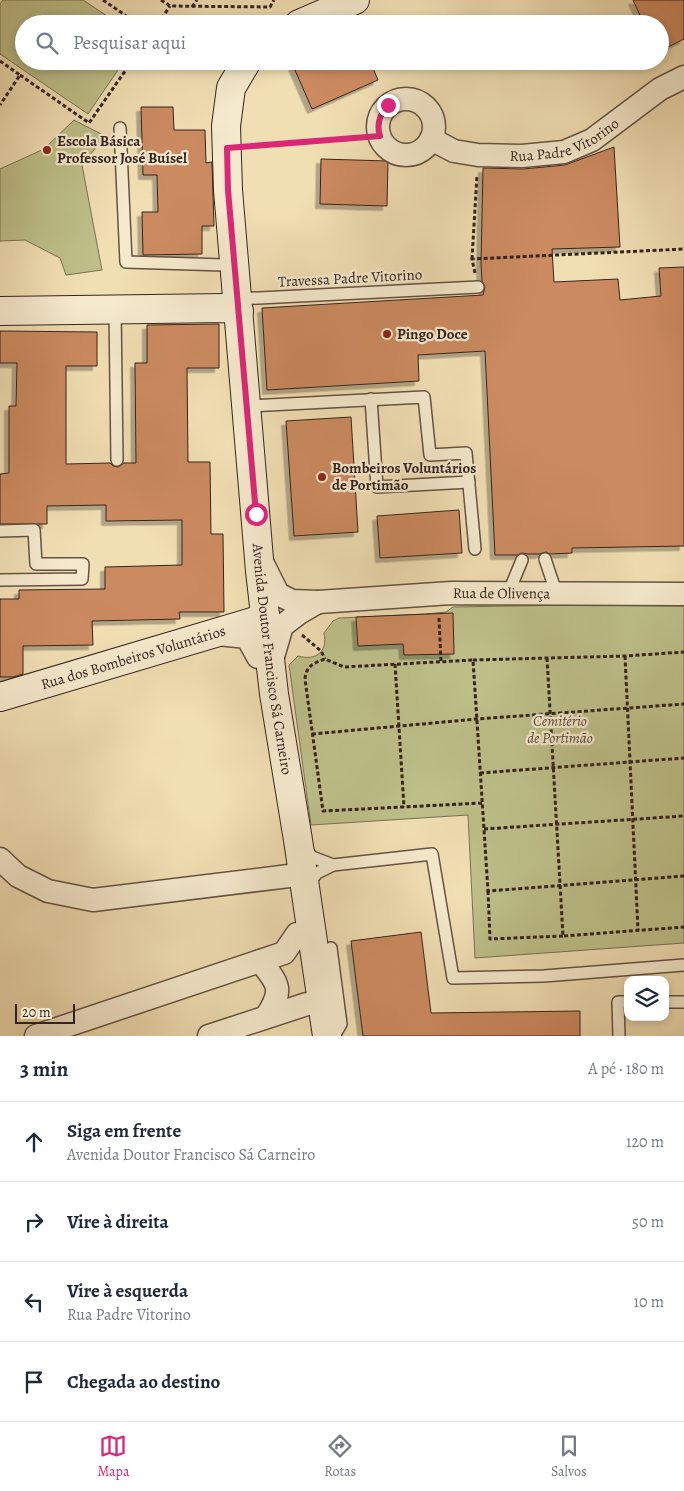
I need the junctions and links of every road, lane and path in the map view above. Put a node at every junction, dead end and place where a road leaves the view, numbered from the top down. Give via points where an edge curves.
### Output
1 (103, 0) edge
2 (161, 0) edge
3 (197, 0) edge
4 (274, 0) edge
5 (355, 0) edge
6 (170, 6) junction
7 (192, 6) junction
8 (125, 15) edge
9 (164, 15) edge
10 (319, 15) edge
11 (0, 62) edge
12 (126, 70) edge
13 (242, 70) edge
14 (20, 75) junction
15 (684, 77) edge
16 (0, 105) edge
17 (120, 128) dead end
18 (380, 136) junction
19 (431, 140) junction
20 (227, 148) junction
21 (478, 155) junction
22 (228, 190) junction
23 (684, 249) edge
24 (472, 259) junction
25 (224, 266) junction
26 (478, 287) joint
27 (234, 306) junction
28 (115, 309) junction
29 (0, 311) edge
30 (371, 400) junction
31 (247, 406) junction
32 (116, 460) dead end
33 (469, 482) junction
34 (0, 531) edge
35 (475, 549) dead end
36 (259, 553) junction
37 (545, 559) dead end
38 (522, 560) dead end
39 (0, 580) edge
40 (508, 594) junction
41 (684, 594) edge
42 (557, 595) junction
43 (318, 602) junction
44 (439, 618) dead end
45 (259, 619) junction
46 (209, 633) junction
47 (322, 651) dead end
48 (684, 652) edge
49 (625, 656) junction
50 (547, 658) junction
51 (325, 659) junction
52 (473, 660) junction
53 (264, 661) junction
54 (441, 662) junction
55 (395, 664) junction
56 (0, 697) edge
57 (684, 704) edge
58 (627, 708) junction
59 (551, 713) junction
60 (477, 719) junction
61 (399, 726) junction
62 (312, 734) junction
63 (684, 758) edge
64 (629, 762) junction
65 (554, 768) junction
66 (480, 773) junction
67 (482, 803) junction
68 (404, 807) junction
69 (684, 816) edge
70 (633, 819) junction
71 (557, 824) junction
72 (484, 829) junction
73 (298, 840) junction
74 (0, 859) edge
75 (333, 864) junction
76 (684, 876) edge
77 (636, 880) junction
78 (297, 882) junction
79 (561, 886) junction
80 (488, 891) junction
81 (684, 927) edge
82 (638, 930) junction
83 (297, 934) junction
84 (563, 936) junction
85 (331, 948) dead end
86 (260, 961) junction
87 (684, 964) edge
88 (624, 1002) edge
89 (669, 1002) edge
90 (684, 1002) edge
91 (307, 1004) junction
92 (266, 1017) junction
93 (36, 1036) edge
94 (209, 1036) edge
95 (312, 1036) edge
96 (327, 1036) edge
97 (334, 1036) edge
98 (619, 1036) edge

1 - 8 path
2 - 6 path
3 - 7 path
4 - 7 path via 270,7
5 - 10 street
6 - 7 path
6 - 9 path
11 - 14 path
12 - 14 path via 89,123
13 - 20 street, Avenida Doutor Francisco Sá Carneiro via 231,88
14 - 16 path
15 - 21 street, Rua Padre Vitorino via 660,89 592,140 564,152 522,156
17 - 25 lane via 126,262
18 - 19 street via 391,150 407,155 419,152
18 - 19 street via 378,125 384,109 394,102 411,99 422,103 430,112 434,122
18 - 20 path
19 - 21 street, Rua Padre Vitorino via 454,152
20 - 22 street, Avenida Doutor Francisco Sá Carneiro
21 - 24 path
22 - 25 street, Avenida Doutor Francisco Sá Carneiro
22 - 27 street, Avenida Doutor Francisco Sá Carneiro
23 - 24 path
24 - 26 path
25 - 27 street, Avenida Doutor Francisco Sá Carneiro
26 - 27 lane, Travessa Padre Vitorino
27 - 28 street
27 - 31 street, Avenida Doutor Francisco Sá Carneiro
27 - 45 street, Avenida Doutor Francisco Sá Carneiro via 236,408
28 - 29 street
28 - 32 lane
30 - 31 lane
30 - 33 lane via 424,397 430,455 466,453
30 - 33 lane via 377,486
31 - 36 street, Avenida Doutor Francisco Sá Carneiro
33 - 35 lane
34 - 39 lane via 34,530 36,564 83,564 82,579
36 - 43 street via 278,594 292,600
36 - 45 street, Avenida Doutor Francisco Sá Carneiro
37 - 42 lane
38 - 40 lane
40 - 42 street, Rua de Olivença
40 - 43 street, Rua de Olivença via 451,593
41 - 42 street, Rua de Olivença
43 - 45 street
43 - 53 street via 282,626
44 - 54 path
45 - 46 street, Rua dos Bombeiros Voluntários
45 - 53 street, Avenida Doutor Francisco Sá Carneiro
46 - 53 street via 247,638
46 - 56 street, Rua dos Bombeiros Voluntários
47 - 51 path
48 - 49 path
49 - 50 path
49 - 58 path
50 - 52 path
50 - 59 path
51 - 55 path via 344,667
51 - 62 path via 313,663 305,671
52 - 54 path
52 - 60 path
53 - 73 street, Avenida Doutor Francisco Sá Carneiro
53 - 78 street, Avenida Doutor Francisco Sá Carneiro
54 - 55 path
55 - 61 path
57 - 58 path
58 - 59 path
58 - 64 path
59 - 60 path
59 - 65 path
60 - 61 path
60 - 66 path
61 - 62 path
61 - 68 path
62 - 68 path via 323,811
63 - 64 path
64 - 65 path
64 - 70 path
65 - 66 path
65 - 71 path
66 - 67 path
67 - 68 path
67 - 72 path
69 - 70 path
70 - 71 path
70 - 77 path
71 - 72 path
71 - 79 path
72 - 80 path
73 - 75 lane via 312,857
73 - 78 street, Avenida Doutor Francisco Sá Carneiro
74 - 78 street via 18,876 48,891 93,900
75 - 78 lane
75 - 87 lane via 432,854 453,978 544,976
76 - 77 path
77 - 79 path
77 - 82 path
78 - 83 street, Avenida Doutor Francisco Sá Carneiro
78 - 96 street, Avenida Doutor Francisco Sá Carneiro
79 - 80 path
79 - 84 path
80 - 84 path via 490,939
81 - 82 path
82 - 84 path
83 - 86 street via 284,953
83 - 91 street, Avenida Doutor Francisco Sá Carneiro
85 - 97 lane via 341,1024
86 - 92 street via 275,980 278,990 276,1003
86 - 93 street
88 - 98 lane via 618,1002
89 - 90 lane
91 - 92 street
91 - 95 street, Avenida Doutor Francisco Sá Carneiro
92 - 94 street

